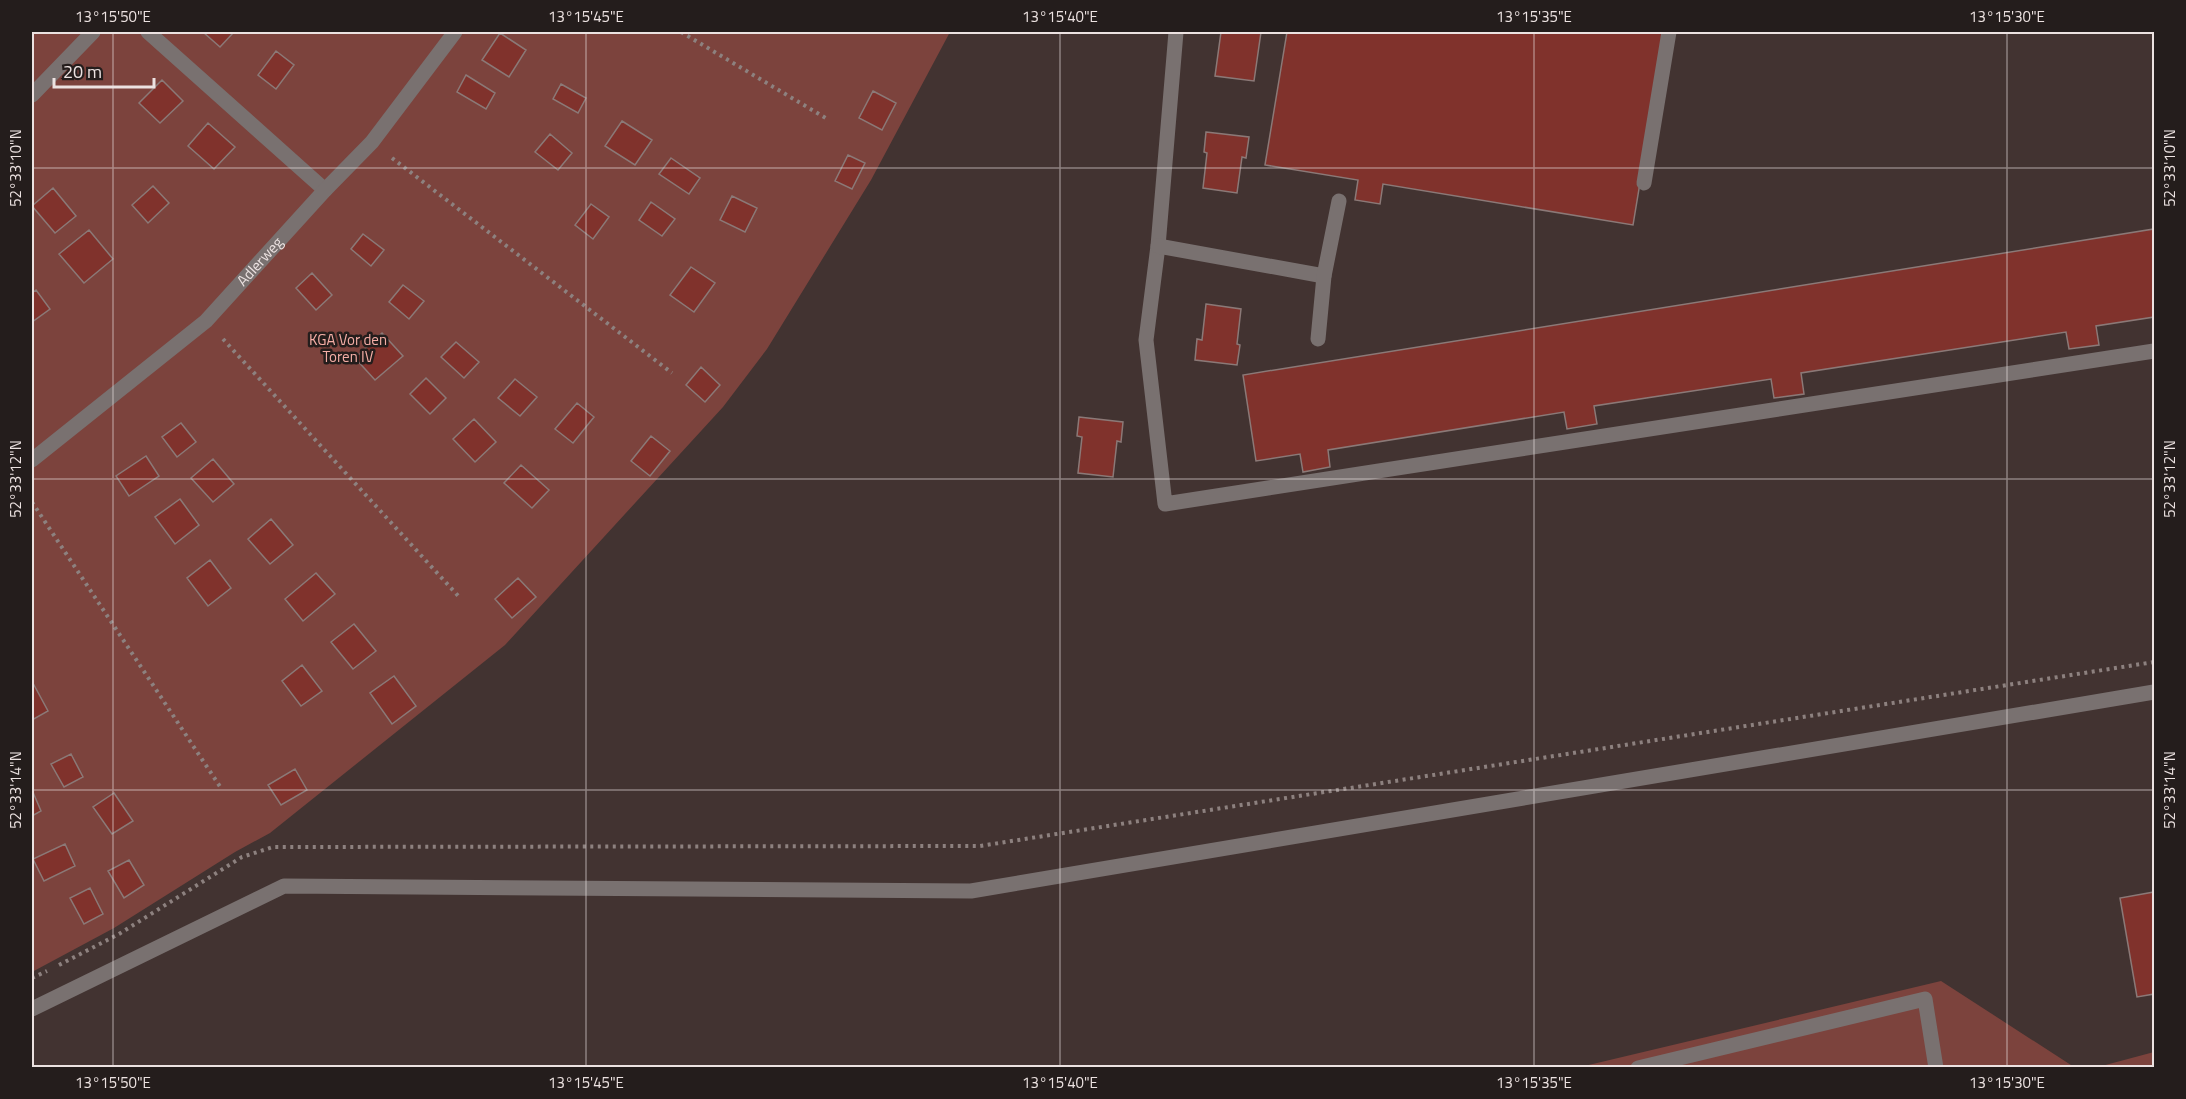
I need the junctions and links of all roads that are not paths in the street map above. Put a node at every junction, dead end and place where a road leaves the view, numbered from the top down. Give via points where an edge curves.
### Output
1 (93, 32) edge
2 (148, 32) edge
3 (455, 32) edge
4 (1176, 32) edge
5 (1669, 32) edge
6 (32, 95) edge
7 (1644, 183) dead end
8 (325, 190) junction
9 (1339, 201) dead end
10 (1158, 246) junction
11 (1324, 276) junction
12 (1318, 339) dead end
13 (2154, 351) edge
14 (32, 460) edge
15 (2154, 692) edge
16 (32, 1009) edge
17 (1638, 1068) edge
18 (1936, 1068) edge

1 - 6 lane
2 - 8 lane
3 - 8 lane, Adlerweg via 372,142
4 - 10 lane
5 - 7 lane
8 - 14 lane, Adlerweg via 206,321
9 - 11 lane
10 - 11 lane
10 - 13 lane via 1146,340 1165,504
11 - 12 lane
15 - 16 lane via 971,891 284,886
17 - 18 lane via 1925,999

